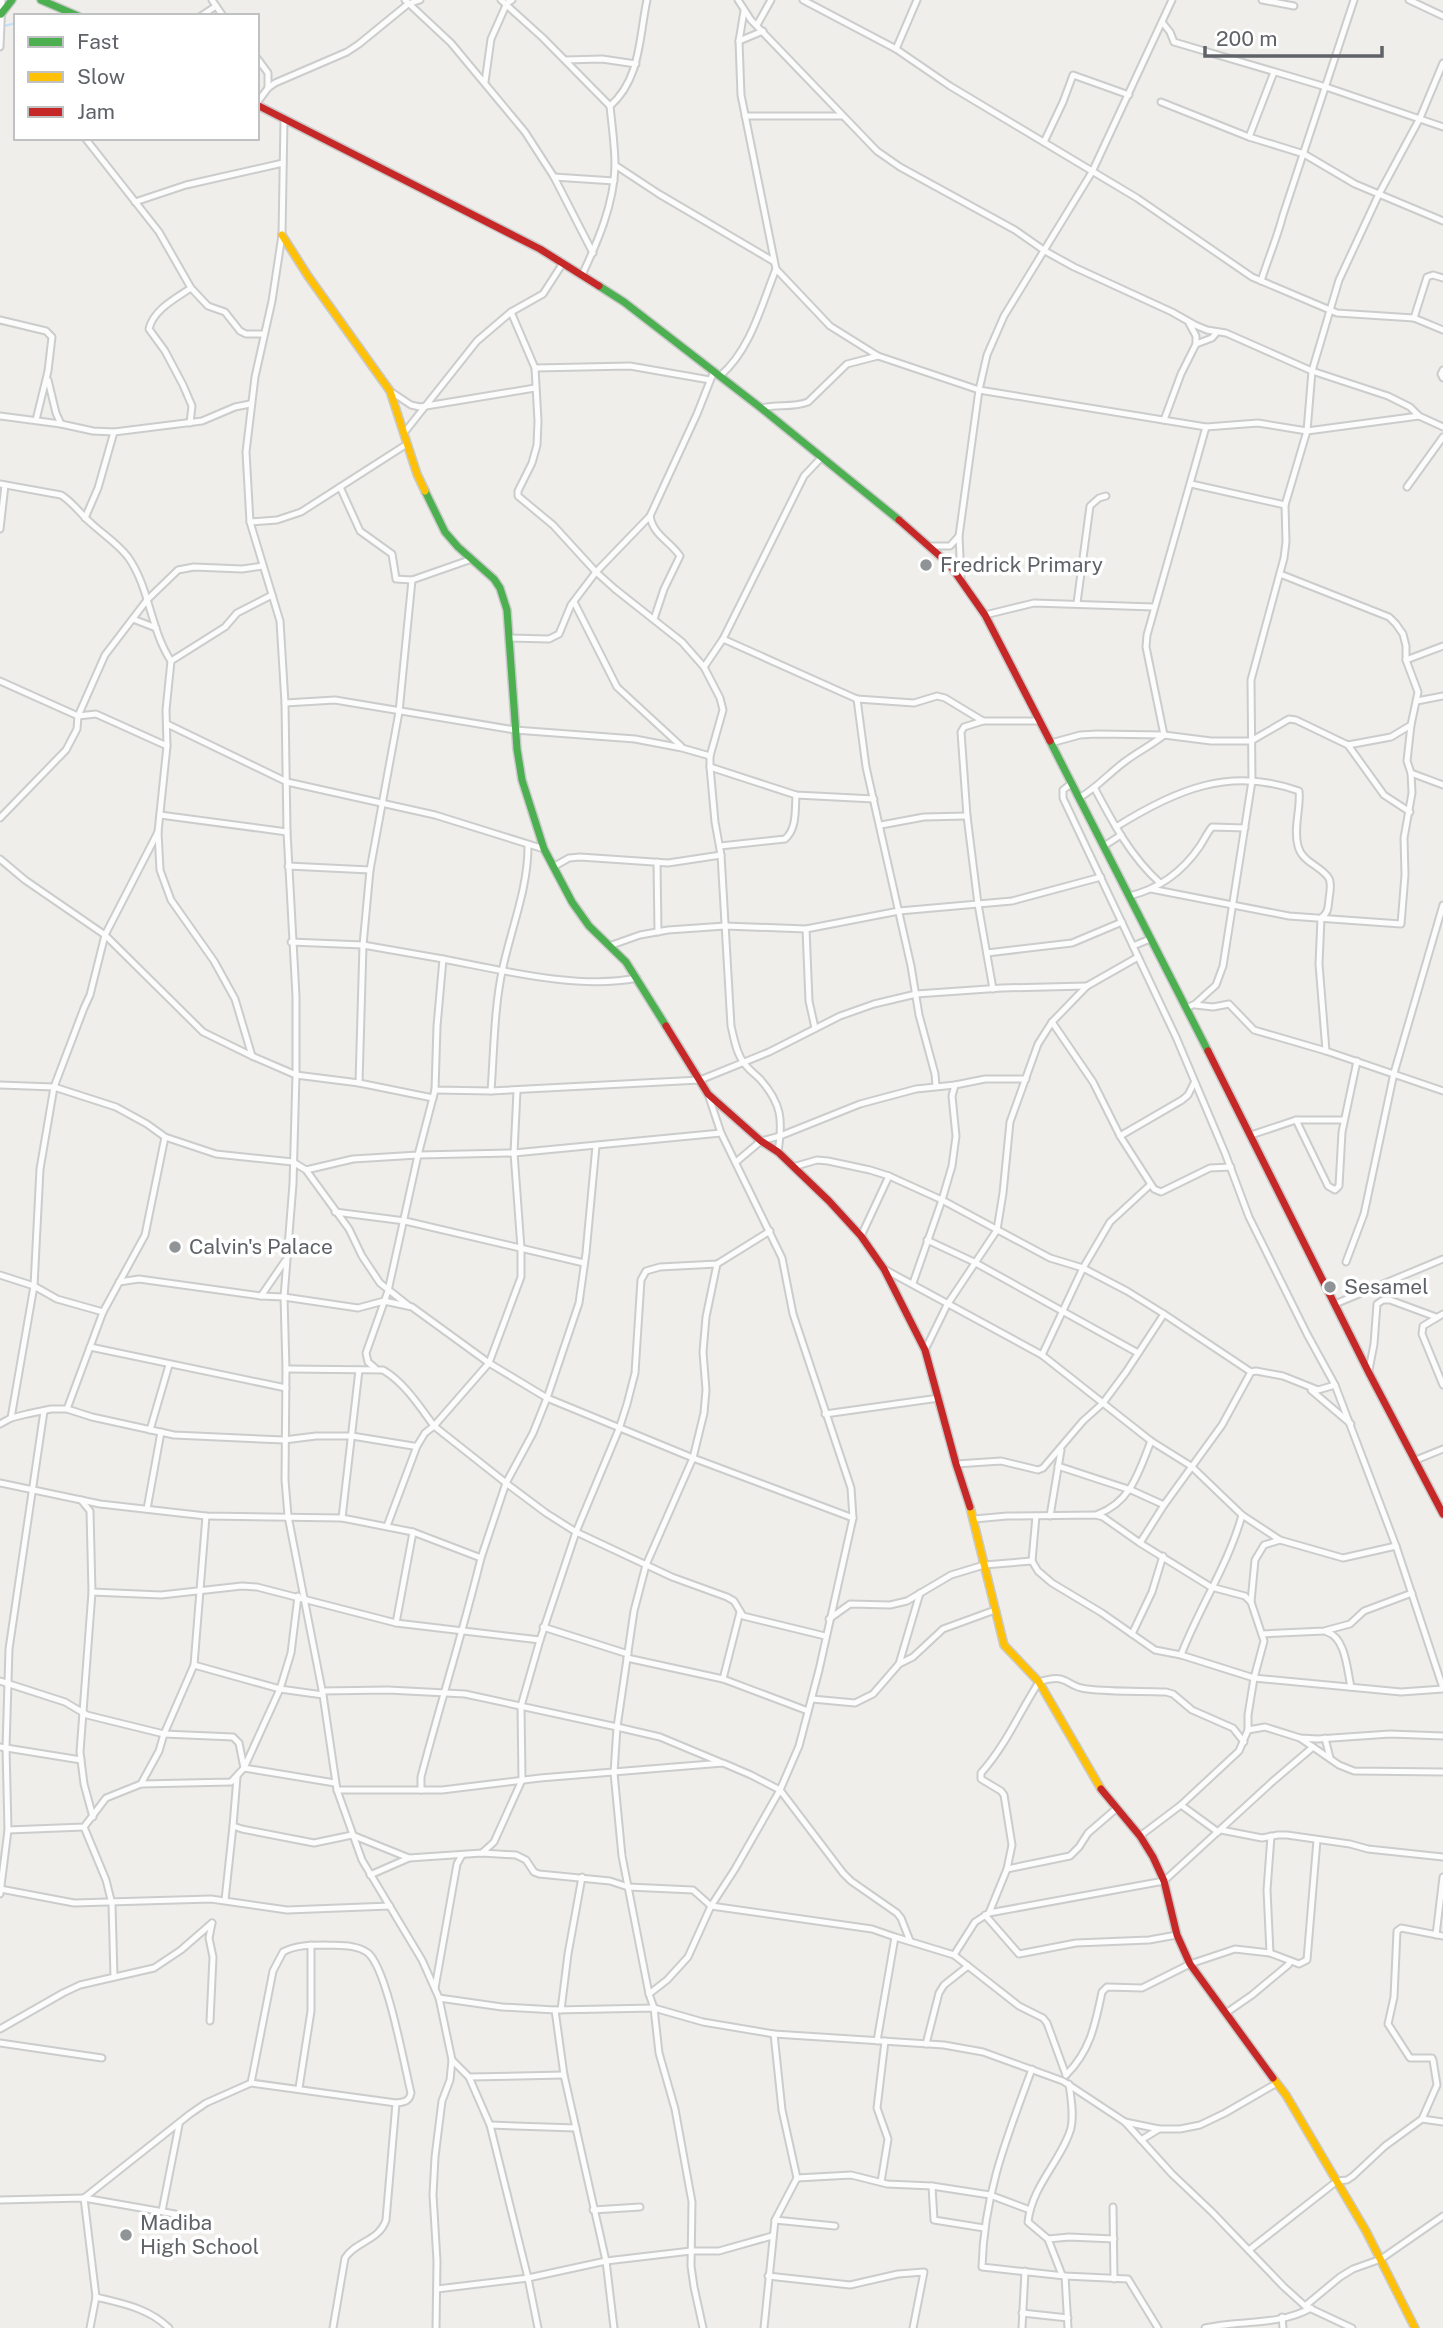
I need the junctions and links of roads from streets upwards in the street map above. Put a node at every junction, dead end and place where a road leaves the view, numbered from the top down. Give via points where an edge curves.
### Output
1 (2, 0) edge
2 (12, 0) edge
3 (41, 0) edge
4 (212, 0) edge
5 (420, 0) edge
6 (647, 0) edge
7 (738, 0) edge
8 (771, 0) edge
9 (803, 0) edge
10 (917, 0) edge
11 (1172, 0) edge
12 (1262, 0) edge
13 (1354, 0) edge
14 (1409, 0) edge
15 (507, 1) edge
16 (406, 2) edge
17 (216, 6) junction
18 (1294, 6) dead end
19 (744, 11) junction
20 (1, 14) edge
21 (73, 14) edge
22 (204, 14) edge
23 (222, 14) edge
24 (1443, 16) edge
25 (1162, 22) junction
26 (757, 25) junction
27 (764, 31) junction
28 (0, 39) edge
29 (739, 41) junction
30 (0, 47) edge
31 (896, 49) junction
32 (565, 60) junction
33 (259, 61) edge
34 (1443, 63) edge
35 (636, 64) junction
36 (1274, 72) junction
37 (268, 73) junction
38 (284, 78) junction
39 (485, 82) junction
40 (1326, 87) junction
41 (268, 88) junction
42 (1129, 95) junction
43 (259, 101) edge
44 (1161, 102) dead end
45 (259, 105) edge
46 (610, 106) junction
47 (745, 116) junction
48 (843, 116) junction
49 (1420, 118) junction
50 (284, 119) junction
51 (1443, 127) edge
52 (1249, 137) junction
53 (87, 140) edge
54 (1044, 142) junction
55 (1304, 154) junction
56 (283, 163) junction
57 (615, 165) junction
58 (1092, 172) junction
59 (554, 177) junction
60 (614, 181) junction
61 (1379, 194) junction
62 (135, 202) junction
63 (1443, 221) edge
64 (282, 235) junction
65 (1045, 251) junction
66 (593, 253) junction
67 (774, 261) junction
68 (563, 263) junction
69 (776, 269) junction
70 (582, 275) junction
71 (1443, 278) edge
72 (1261, 281) junction
73 (191, 288) junction
74 (1329, 310) junction
75 (511, 312) junction
76 (1414, 318) junction
77 (0, 320) edge
78 (1188, 320) junction
79 (1443, 330) edge
80 (1217, 332) junction
81 (264, 334) junction
82 (1196, 344) junction
83 (878, 356) junction
84 (536, 368) junction
85 (1312, 370) junction
86 (1443, 370) edge
87 (717, 373) junction
88 (47, 376) junction
89 (1443, 378) edge
90 (710, 380) junction
91 (535, 388) junction
92 (979, 390) junction
93 (390, 391) junction
94 (250, 404) junction
95 (428, 405) junction
96 (761, 408) junction
97 (0, 416) edge
98 (1419, 416) junction
99 (36, 420) junction
100 (1164, 420) junction
101 (190, 423) junction
102 (61, 424) junction
103 (1443, 426) edge
104 (1206, 427) junction
105 (1307, 431) junction
106 (114, 432) junction
107 (404, 433) junction
108 (1443, 437) edge
109 (407, 444) junction
110 (821, 458) junction
111 (1191, 484) junction
112 (3, 485) edge
113 (1407, 486) dead end
114 (340, 487) junction
115 (1106, 496) dead end
116 (1285, 505) junction
117 (650, 516) junction
118 (85, 518) junction
119 (250, 522) junction
120 (0, 529) edge
121 (959, 536) junction
122 (930, 546) junction
123 (472, 559) junction
124 (263, 566) junction
125 (596, 572) junction
126 (1280, 574) junction
127 (412, 580) junction
128 (961, 580) junction
129 (272, 595) junction
130 (147, 600) junction
131 (574, 602) junction
132 (1077, 603) junction
133 (1154, 607) junction
134 (985, 615) junction
135 (133, 619) junction
136 (654, 619) junction
137 (156, 628) junction
138 (509, 638) junction
139 (723, 639) junction
140 (1443, 646) edge
141 (1406, 660) junction
142 (171, 661) junction
143 (704, 667) junction
144 (0, 681) edge
145 (1443, 696) edge
146 (857, 699) junction
147 (1417, 701) junction
148 (285, 703) junction
149 (399, 712) junction
150 (78, 716) junction
151 (983, 721) junction
152 (1039, 721) junction
153 (167, 724) junction
154 (1411, 725) junction
155 (514, 730) junction
156 (1164, 736) junction
157 (1251, 740) junction
158 (1051, 743) junction
159 (1348, 745) junction
160 (167, 746) junction
161 (682, 748) junction
162 (710, 757) junction
163 (710, 767) junction
164 (1411, 773) junction
165 (1252, 781) junction
166 (287, 782) junction
167 (1072, 783) junction
168 (1443, 785) edge
169 (1095, 789) junction
170 (796, 795) junction
171 (1079, 798) junction
172 (874, 799) junction
173 (383, 803) junction
174 (1410, 812) junction
175 (160, 815) junction
176 (967, 816) junction
177 (0, 818) edge
178 (881, 825) junction
179 (1116, 827) junction
180 (1245, 828) junction
181 (158, 832) junction
182 (287, 832) junction
183 (1121, 835) junction
184 (528, 846) junction
185 (720, 846) junction
186 (1104, 846) junction
187 (544, 849) junction
188 (1108, 854) junction
189 (721, 855) junction
190 (0, 859) edge
191 (1093, 860) junction
192 (657, 862) junction
193 (288, 866) junction
194 (553, 867) junction
195 (370, 870) junction
196 (1101, 877) junction
197 (1160, 883) junction
198 (1151, 889) junction
199 (1129, 896) junction
200 (978, 904) junction
201 (1443, 905) edge
202 (1233, 906) junction
203 (899, 911) junction
204 (1321, 918) junction
205 (1122, 922) junction
206 (725, 926) junction
207 (806, 929) junction
208 (657, 932) junction
209 (105, 935) junction
210 (1150, 939) junction
211 (291, 942) junction
212 (363, 945) junction
213 (609, 946) junction
214 (1133, 946) junction
215 (987, 953) junction
216 (1138, 957) junction
217 (443, 959) junction
218 (502, 970) junction
219 (637, 978) junction
220 (1087, 986) junction
221 (993, 989) junction
222 (916, 994) junction
223 (1195, 1004) junction
224 (1186, 1008) junction
225 (1052, 1022) junction
226 (815, 1028) junction
227 (1326, 1051) junction
228 (252, 1056) junction
229 (1357, 1061) junction
230 (743, 1063) junction
231 (1394, 1073) junction
232 (296, 1075) junction
233 (700, 1080) junction
234 (1026, 1080) junction
235 (359, 1083) junction
236 (1194, 1083) junction
237 (0, 1085) edge
238 (955, 1085) junction
239 (936, 1086) junction
240 (54, 1087) junction
241 (435, 1090) junction
242 (491, 1091) junction
243 (517, 1091) junction
244 (1443, 1091) edge
245 (708, 1094) junction
246 (433, 1098) junction
247 (1344, 1120) junction
248 (1296, 1121) junction
249 (722, 1133) junction
250 (1251, 1135) junction
251 (780, 1136) junction
252 (1120, 1136) junction
253 (164, 1137) junction
254 (761, 1141) junction
255 (596, 1146) junction
256 (778, 1152) junction
257 (514, 1153) junction
258 (418, 1155) junction
259 (293, 1162) junction
260 (736, 1162) junction
261 (793, 1167) junction
262 (1231, 1167) junction
263 (306, 1170) junction
264 (888, 1176) junction
265 (1150, 1185) junction
266 (942, 1200) junction
267 (335, 1212) junction
268 (405, 1221) junction
269 (997, 1230) junction
270 (770, 1231) junction
271 (861, 1236) junction
272 (928, 1240) junction
273 (521, 1248) junction
274 (287, 1258) junction
275 (1443, 1259) edge
276 (974, 1262) junction
277 (1346, 1262) dead end
278 (584, 1263) junction
279 (717, 1264) junction
280 (1083, 1268) junction
281 (884, 1269) junction
282 (0, 1275) edge
283 (119, 1282) junction
284 (913, 1283) junction
285 (33, 1286) junction
286 (387, 1291) junction
287 (261, 1296) junction
288 (284, 1297) junction
289 (384, 1301) junction
290 (1335, 1304) junction
291 (947, 1305) junction
292 (412, 1307) junction
293 (103, 1312) junction
294 (1063, 1312) junction
295 (1164, 1314) junction
296 (1443, 1314) edge
297 (1436, 1317) junction
298 (90, 1347) junction
299 (925, 1350) junction
300 (1138, 1353) junction
301 (1042, 1355) junction
302 (489, 1363) junction
303 (169, 1365) junction
304 (375, 1368) junction
305 (286, 1369) junction
306 (359, 1370) junction
307 (1251, 1372) junction
308 (1369, 1373) junction
309 (1335, 1385) junction
310 (1443, 1385) edge
311 (286, 1388) junction
312 (1308, 1388) junction
313 (547, 1398) junction
314 (939, 1398) junction
315 (1103, 1403) junction
316 (67, 1409) junction
317 (44, 1410) junction
318 (825, 1414) junction
319 (4, 1420) edge
320 (1351, 1424) junction
321 (434, 1426) junction
322 (619, 1429) junction
323 (150, 1430) junction
324 (161, 1433) junction
325 (352, 1436) junction
326 (284, 1440) junction
327 (1151, 1441) junction
328 (416, 1446) junction
329 (1061, 1447) junction
330 (1443, 1449) edge
331 (693, 1458) junction
332 (1416, 1460) junction
333 (956, 1464) junction
334 (1058, 1466) junction
335 (1192, 1466) junction
336 (0, 1483) edge
337 (506, 1483) junction
338 (32, 1490) junction
339 (1131, 1490) junction
340 (81, 1500) junction
341 (1164, 1505) junction
342 (147, 1509) junction
343 (1443, 1514) edge
344 (1096, 1515) junction
345 (1242, 1515) junction
346 (206, 1516) junction
347 (288, 1516) junction
348 (1036, 1516) junction
349 (1050, 1516) junction
350 (342, 1518) junction
351 (853, 1518) junction
352 (974, 1519) junction
353 (387, 1526) junction
354 (413, 1532) junction
355 (576, 1532) junction
356 (1280, 1540) junction
357 (1140, 1543) junction
358 (1396, 1546) junction
359 (1163, 1556) junction
360 (481, 1558) junction
361 (1032, 1562) junction
362 (646, 1565) junction
363 (984, 1565) junction
364 (1211, 1587) junction
365 (201, 1591) junction
366 (92, 1592) junction
367 (920, 1593) junction
368 (1412, 1593) junction
369 (301, 1597) junction
370 (1251, 1602) junction
371 (995, 1610) junction
372 (740, 1612) junction
373 (829, 1619) junction
374 (396, 1623) junction
375 (543, 1627) junction
376 (464, 1630) junction
377 (1324, 1631) junction
378 (1132, 1634) junction
379 (1262, 1634) junction
380 (825, 1636) junction
381 (540, 1640) junction
382 (628, 1656) junction
383 (1181, 1656) junction
384 (899, 1664) junction
385 (194, 1665) junction
386 (1254, 1678) junction
387 (723, 1679) junction
388 (0, 1681) edge
389 (1039, 1682) junction
390 (9, 1683) junction
391 (1351, 1687) junction
392 (279, 1689) junction
393 (1443, 1689) edge
394 (443, 1692) junction
395 (323, 1693) junction
396 (811, 1699) junction
397 (522, 1706) junction
398 (808, 1711) junction
399 (82, 1712) junction
400 (617, 1727) junction
401 (1248, 1727) junction
402 (1234, 1728) junction
403 (164, 1734) junction
404 (1443, 1736) edge
405 (1300, 1738) junction
406 (1325, 1738) junction
407 (1244, 1742) junction
408 (3, 1747) edge
409 (1313, 1747) junction
410 (1330, 1758) junction
411 (81, 1760) junction
412 (723, 1763) junction
413 (244, 1768) junction
414 (1443, 1772) edge
415 (614, 1773) junction
416 (237, 1777) junction
417 (522, 1780) junction
418 (335, 1783) junction
419 (141, 1784) junction
420 (337, 1790) junction
421 (421, 1790) junction
422 (780, 1790) junction
423 (1181, 1805) junction
424 (1117, 1808) junction
425 (93, 1817) junction
426 (233, 1826) junction
427 (85, 1827) junction
428 (8, 1830) junction
429 (1220, 1831) junction
430 (352, 1835) junction
431 (1140, 1836) junction
432 (1271, 1836) junction
433 (1317, 1840) junction
434 (494, 1842) junction
435 (482, 1853) junction
436 (505, 1854) junction
437 (462, 1855) junction
438 (1443, 1857) edge
439 (409, 1858) junction
440 (1007, 1869) junction
441 (370, 1875) junction
442 (582, 1877) junction
443 (1443, 1877) edge
444 (1164, 1881) junction
445 (628, 1887) junction
446 (0, 1891) edge
447 (225, 1900) junction
448 (112, 1904) junction
449 (390, 1906) junction
450 (711, 1906) junction
451 (987, 1914) junction
452 (1177, 1935) junction
453 (1440, 1935) edge
454 (895, 1937) junction
455 (910, 1941) junction
456 (311, 1945) junction
457 (1270, 1953) junction
458 (954, 1955) junction
459 (1290, 1962) junction
460 (1190, 1964) junction
461 (968, 1966) junction
462 (114, 1977) junction
463 (435, 1988) junction
464 (649, 1994) junction
465 (439, 1997) junction
466 (654, 2008) junction
467 (558, 2010) junction
468 (1226, 2013) junction
469 (210, 2021) dead end
470 (0, 2029) edge
471 (774, 2034) junction
472 (877, 2041) junction
473 (885, 2041) junction
474 (0, 2043) edge
475 (926, 2044) junction
476 (102, 2058) dead end
477 (452, 2060) junction
478 (1032, 2069) junction
479 (564, 2075) junction
480 (1066, 2075) junction
481 (469, 2077) junction
482 (251, 2082) junction
483 (1066, 2083) junction
484 (1277, 2083) junction
485 (299, 2088) junction
486 (396, 2103) junction
487 (1422, 2119) junction
488 (1125, 2122) junction
489 (1443, 2122) edge
490 (179, 2124) junction
491 (490, 2125) junction
492 (576, 2128) junction
493 (1159, 2129) junction
494 (1141, 2140) junction
495 (797, 2178) junction
496 (881, 2182) junction
497 (1337, 2182) junction
498 (932, 2186) junction
499 (990, 2195) junction
500 (84, 2198) junction
501 (0, 2200) edge
502 (640, 2207) dead end
503 (1113, 2207) dead end
504 (593, 2210) junction
505 (1030, 2210) junction
506 (162, 2211) junction
507 (1443, 2216) edge
508 (775, 2220) junction
509 (146, 2225) dead end
510 (835, 2226) dead end
511 (984, 2228) junction
512 (772, 2236) junction
513 (1048, 2239) junction
514 (1114, 2239) junction
515 (691, 2250) junction
516 (1249, 2250) junction
517 (1381, 2259) junction
518 (606, 2261) junction
519 (1025, 2271) junction
520 (1064, 2275) junction
521 (768, 2276) junction
522 (528, 2278) junction
523 (1114, 2279) junction
524 (437, 2289) junction
525 (96, 2297) junction
526 (1308, 2307) junction
527 (1022, 2313) junction
528 (1282, 2317) junction
529 (1068, 2318) junction
530 (537, 2327) edge
531 (90, 2328) edge
532 (169, 2328) edge
533 (332, 2328) edge
534 (436, 2328) edge
535 (614, 2328) edge
536 (703, 2328) edge
537 (764, 2328) edge
538 (913, 2328) edge
539 (1022, 2328) edge
540 (1068, 2328) edge
541 (1158, 2328) edge
542 (1205, 2328) edge
543 (1283, 2328) edge
544 (1352, 2328) edge
545 (1415, 2328) edge

1 - 20 street
2 - 20 street
3 - 21 street
4 - 17 street
5 - 16 street
6 - 35 street
7 - 19 street
8 - 26 street
9 - 31 street
10 - 31 street
11 - 25 street
12 - 18 street
13 - 40 street
14 - 24 street
15 - 32 street
15 - 39 street via 491,39
16 - 38 street via 359,44
16 - 39 street
17 - 22 street
17 - 23 street
19 - 26 street
19 - 29 street
20 - 28 street
25 - 36 street via 1174,42
25 - 42 street
26 - 27 street
27 - 29 street
27 - 48 street
28 - 30 street
29 - 47 street
31 - 54 street
32 - 35 street
32 - 46 street
33 - 37 street
34 - 49 street
35 - 46 street via 629,82
36 - 40 street
36 - 52 street
37 - 38 street
37 - 41 street
38 - 41 street
39 - 59 street
40 - 49 street
40 - 55 street
41 - 43 street
42 - 54 street via 1073,75
42 - 58 street
44 - 52 street
45 - 50 street
46 - 57 street
47 - 48 street
47 - 67 street
48 - 65 street via 900,167
49 - 51 street
49 - 61 street
50 - 56 street
50 - 68 street
52 - 55 street
53 - 62 street
54 - 58 street
55 - 61 street
55 - 72 street
56 - 62 street
56 - 64 street
57 - 60 street
57 - 67 street
58 - 65 street
58 - 72 street
59 - 60 street
59 - 66 street
60 - 66 street
61 - 63 street
61 - 74 street
62 - 73 street via 159,232
64 - 81 street
64 - 93 street
65 - 78 street
65 - 92 street via 1004,316
66 - 70 street
67 - 69 street
68 - 70 street
68 - 75 street via 543,294
69 - 83 street via 830,326
69 - 87 street via 741,353
70 - 87 street
71 - 76 street via 1427,277
72 - 74 street
73 - 81 street via 208,306 225,312 240,331
73 - 101 street via 163,308 149,330 165,351 192,406
74 - 76 street
74 - 85 street
75 - 84 street
75 - 95 street via 477,341
76 - 79 street
77 - 88 street via 50,333
78 - 80 street
78 - 82 street
80 - 82 street
80 - 85 street
81 - 94 street
82 - 100 street
83 - 92 street
83 - 96 street via 847,364 808,402
84 - 90 street via 630,366
84 - 91 street
85 - 98 street via 1388,396
85 - 105 street
86 - 89 street
87 - 90 street
87 - 96 street
88 - 99 street
88 - 102 street
90 - 117 street
91 - 95 street
91 - 125 street via 537,445 518,496 553,525
92 - 100 street
92 - 121 street
93 - 95 street via 411,405
93 - 107 street
94 - 101 street
94 - 119 street via 246,452
95 - 107 street
96 - 110 street
97 - 99 street
98 - 103 street
98 - 105 street
99 - 102 street
100 - 104 street
101 - 106 street
102 - 106 street
104 - 105 street via 1258,423
104 - 111 street
105 - 116 street
106 - 118 street
107 - 109 street
108 - 113 street
109 - 114 street
109 - 123 street via 440,523
110 - 122 street
110 - 139 street via 804,477
111 - 116 street
111 - 133 street
112 - 118 street via 61,495
112 - 120 street
114 - 119 street via 301,512
114 - 127 street via 360,531 393,554 396,579
115 - 132 street via 1090,506
116 - 126 street via 1286,542
117 - 125 street
117 - 136 street via 654,530 680,556
118 - 130 street via 130,559
119 - 124 street
121 - 122 street via 950,546
121 - 128 street
122 - 128 street
123 - 127 street
123 - 138 street via 500,588
124 - 129 street
124 - 130 street via 185,567
125 - 131 street
125 - 136 street
126 - 141 street via 1389,617 1403,634
126 - 157 street via 1251,680
127 - 149 street
128 - 134 street
129 - 142 street via 237,613 225,627
129 - 148 street via 280,621
130 - 135 street
130 - 137 street
131 - 138 street via 553,637
131 - 161 street via 617,687
132 - 133 street
132 - 134 street via 1034,603
133 - 156 street via 1146,647
134 - 152 street
135 - 137 street
135 - 150 street via 105,655
136 - 143 street
137 - 142 street
138 - 155 street
139 - 143 street
139 - 146 street
140 - 141 street
141 - 147 street via 1416,681
142 - 153 street
143 - 162 street via 723,710
144 - 150 street
145 - 147 street
146 - 151 street via 914,703 937,696
146 - 172 street
147 - 154 street
148 - 149 street via 335,700
148 - 166 street
149 - 155 street
149 - 173 street
150 - 160 street via 96,714
150 - 177 street via 66,750
151 - 152 street
151 - 176 street via 961,732
152 - 158 street
153 - 160 street
153 - 166 street
154 - 159 street via 1391,737
154 - 164 street via 1407,761
155 - 161 street via 635,739
155 - 187 street via 522,780
156 - 157 street
156 - 158 street via 1080,735
156 - 169 street via 1129,758
157 - 159 street via 1289,719
157 - 165 street
158 - 167 street
159 - 174 street via 1375,786
160 - 175 street
161 - 162 street
162 - 163 street
163 - 170 street
163 - 185 street
164 - 168 street
164 - 174 street
165 - 179 street via 1200,785
165 - 180 street
165 - 204 street via 1299,791 1295,829 1300,854 1330,883 1328,911
166 - 173 street
166 - 182 street
167 - 171 street
167 - 191 street via 1063,790 1063,798
169 - 171 street
169 - 179 street
170 - 172 street
170 - 185 street via 788,837
171 - 186 street
172 - 178 street
173 - 184 street
173 - 195 street
174 - 204 street via 1404,838 1401,924
175 - 181 street
175 - 182 street
176 - 178 street
176 - 200 street
178 - 203 street
179 - 183 street
180 - 197 street via 1212,827 1185,865
180 - 202 street
181 - 209 street
181 - 228 street via 163,883 235,999
182 - 193 street
183 - 186 street
183 - 197 street
184 - 187 street
184 - 218 street via 525,887
185 - 189 street
186 - 188 street
187 - 194 street
188 - 191 street
188 - 199 street
189 - 192 street
189 - 206 street
190 - 209 street
191 - 196 street
192 - 194 street via 580,857
192 - 208 street
193 - 195 street
193 - 211 street
194 - 213 street via 589,926
195 - 212 street
196 - 200 street via 1032,897
196 - 205 street
197 - 198 street
198 - 199 street
198 - 202 street
199 - 210 street
200 - 203 street
200 - 215 street
201 - 231 street
202 - 204 street
202 - 223 street via 1216,985
203 - 207 street
203 - 222 street
204 - 227 street via 1319,964
205 - 214 street
205 - 215 street via 1072,943
206 - 207 street
206 - 208 street
206 - 230 street via 731,1026
207 - 226 street via 809,1001
208 - 213 street
209 - 228 street via 198,1027
209 - 240 street via 93,988
210 - 214 street
210 - 224 street
211 - 212 street
211 - 232 street
212 - 217 street
212 - 235 street
213 - 219 street
214 - 216 street
215 - 221 street
216 - 220 street
216 - 236 street
217 - 218 street
217 - 241 street
218 - 219 street via 575,979
218 - 242 street
219 - 233 street
220 - 221 street
220 - 225 street
221 - 222 street
222 - 226 street via 874,1004
222 - 239 street
223 - 224 street
223 - 227 street via 1229,1004 1254,1030
224 - 250 street
225 - 234 street via 1038,1044
225 - 252 street via 1093,1082
226 - 230 street
227 - 229 street
228 - 232 street
229 - 231 street
229 - 247 street
230 - 233 street
230 - 251 street via 773,1097 782,1123
231 - 244 street
231 - 277 street via 1364,1214
232 - 235 street
232 - 259 street
233 - 243 street
233 - 245 street
234 - 238 street via 985,1079
234 - 269 street via 1010,1122
235 - 246 street
236 - 252 street via 1182,1100
236 - 262 street
237 - 240 street
238 - 239 street
238 - 266 street via 955,1148
239 - 251 street via 860,1104
240 - 253 street via 124,1111
240 - 285 street via 40,1169
241 - 242 street
241 - 246 street
242 - 243 street
243 - 257 street
245 - 249 street
245 - 254 street
246 - 258 street
247 - 248 street
247 - 248 street via 1335,1190 1328,1186
248 - 250 street
249 - 255 street
249 - 260 street
250 - 290 street
251 - 254 street
251 - 256 street
252 - 265 street
253 - 259 street via 216,1154
253 - 283 street via 145,1235
254 - 256 street
254 - 260 street
255 - 257 street
255 - 278 street
256 - 261 street
257 - 258 street
257 - 273 street
258 - 263 street via 354,1159
258 - 268 street
259 - 263 street
259 - 274 street
260 - 270 street
261 - 264 street via 828,1161
261 - 271 street
262 - 265 street via 1210,1168 1161,1192
262 - 309 street via 1249,1217
263 - 267 street
264 - 266 street
264 - 271 street
265 - 280 street via 1110,1222
266 - 269 street
266 - 272 street
267 - 268 street
267 - 286 street
268 - 273 street
268 - 286 street
269 - 276 street
269 - 280 street via 1049,1258
270 - 279 street
270 - 318 street via 782,1258 793,1314
271 - 281 street
272 - 276 street
272 - 284 street
273 - 278 street
273 - 302 street via 521,1277
274 - 287 street
274 - 288 street
275 - 290 street
276 - 291 street
276 - 294 street
278 - 313 street via 579,1303
279 - 322 street via 646,1271 638,1307 635,1373
279 - 331 street via 703,1352 706,1398
280 - 294 street
280 - 295 street
281 - 284 street
281 - 299 street
282 - 285 street
283 - 287 street via 139,1279
283 - 293 street
284 - 291 street
285 - 293 street
285 - 319 street
286 - 289 street
286 - 292 street
287 - 288 street
288 - 289 street via 358,1308
288 - 305 street
289 - 292 street
289 - 304 street via 366,1353
290 - 308 street
291 - 299 street
291 - 301 street
292 - 302 street
293 - 298 street
294 - 300 street
294 - 301 street
295 - 300 street
295 - 307 street
296 - 297 street
297 - 308 street via 1390,1300 1377,1304
297 - 310 street via 1423,1326 1422,1334
298 - 303 street
298 - 316 street
299 - 314 street
300 - 315 street
301 - 315 street
302 - 313 street
302 - 321 street
303 - 311 street
303 - 323 street
304 - 306 street
304 - 321 street via 389,1373
305 - 306 street
305 - 311 street
306 - 325 street
307 - 312 street via 1283,1376
307 - 335 street via 1222,1425
308 - 332 street
309 - 312 street via 1322,1390
309 - 320 street
311 - 326 street
312 - 320 street
313 - 322 street
313 - 337 street
314 - 318 street
314 - 333 street
315 - 327 street
315 - 329 street
316 - 317 street
316 - 323 street
317 - 319 street
317 - 338 street
318 - 351 street via 851,1488
320 - 358 street
321 - 328 street
321 - 337 street
322 - 331 street
322 - 355 street
323 - 324 street
324 - 326 street
324 - 342 street
325 - 326 street
325 - 328 street
325 - 350 street
326 - 347 street
327 - 335 street
327 - 339 street
328 - 353 street
329 - 333 street via 1038,1470 1001,1461
329 - 334 street
330 - 332 street
331 - 351 street
331 - 362 street
332 - 343 street
333 - 352 street
334 - 339 street
334 - 349 street
335 - 341 street
335 - 345 street
336 - 338 street
337 - 355 street
337 - 360 street
338 - 340 street
338 - 390 street via 10,1637
339 - 341 street
339 - 344 street via 1115,1507
340 - 342 street
340 - 366 street via 90,1511
341 - 357 street
342 - 346 street
344 - 349 street
344 - 357 street
345 - 356 street
345 - 364 street via 1233,1545
346 - 347 street
346 - 365 street
347 - 350 street
347 - 369 street
348 - 349 street
348 - 352 street
348 - 361 street
350 - 353 street
351 - 373 street
352 - 363 street
353 - 354 street
354 - 360 street
354 - 374 street
355 - 362 street
355 - 375 street
356 - 358 street via 1343,1558
356 - 370 street via 1267,1543 1257,1554
357 - 359 street
358 - 368 street
359 - 364 street
359 - 378 street
360 - 376 street
361 - 363 street
361 - 378 street via 1052,1583
362 - 372 street via 727,1597
362 - 382 street
363 - 367 street via 951,1575
363 - 371 street
364 - 370 street via 1245,1596
364 - 383 street
365 - 366 street via 162,1595
365 - 369 street via 257,1587
365 - 385 street
366 - 399 street
367 - 373 street via 890,1605 850,1604
367 - 384 street
368 - 377 street via 1364,1611 1350,1624
368 - 393 street
369 - 374 street
369 - 392 street
369 - 395 street
370 - 379 street
371 - 384 street via 943,1629
371 - 389 street via 1004,1645
372 - 380 street
372 - 387 street
373 - 380 street
374 - 376 street
375 - 381 street
375 - 382 street
376 - 381 street
376 - 394 street
377 - 379 street
377 - 391 street via 1334,1634 1342,1648
378 - 383 street via 1155,1650
379 - 386 street
380 - 396 street
381 - 397 street
382 - 387 street
382 - 400 street
383 - 386 street
384 - 396 street via 864,1700
385 - 392 street
385 - 403 street
386 - 391 street
386 - 401 street
387 - 398 street
388 - 390 street
389 - 402 street via 1062,1678 1086,1689 1166,1692 1192,1710
389 - 424 street via 1095,1781
389 - 440 street via 1008,1739 981,1776 1001,1791 1005,1800 1012,1845
390 - 399 street
390 - 408 street
391 - 393 street via 1401,1692
392 - 395 street
392 - 413 street
394 - 395 street
394 - 397 street
394 - 421 street
395 - 418 street
396 - 398 street
397 - 400 street
397 - 417 street
398 - 422 street
399 - 403 street
399 - 411 street
400 - 412 street via 660,1737
400 - 415 street
401 - 402 street
401 - 405 street via 1265,1727
401 - 407 street
402 - 407 street
403 - 413 street via 233,1737 239,1743
403 - 419 street
404 - 406 street
405 - 406 street
405 - 409 street
406 - 410 street
407 - 423 street
408 - 411 street
408 - 428 street
409 - 410 street
409 - 429 street
410 - 414 street via 1354,1771
411 - 425 street
412 - 415 street
412 - 422 street
413 - 416 street
413 - 418 street
415 - 417 street
415 - 445 street
416 - 419 street via 226,1783
416 - 426 street
417 - 421 street
417 - 434 street
418 - 420 street
419 - 425 street via 106,1798
420 - 421 street
420 - 430 street
422 - 450 street
422 - 455 street via 843,1873 897,1913
423 - 429 street
423 - 431 street
424 - 431 street
424 - 440 street via 1070,1856
425 - 427 street
426 - 430 street via 309,1842
426 - 447 street
427 - 428 street
427 - 448 street
428 - 446 street
429 - 432 street
429 - 444 street
430 - 439 street
430 - 441 street
431 - 444 street
432 - 433 street
432 - 457 street via 1267,1890
433 - 438 street
433 - 459 street via 1307,1960
434 - 435 street
434 - 436 street
435 - 436 street
435 - 437 street
436 - 442 street via 526,1860 539,1874
437 - 439 street
437 - 463 street
439 - 441 street
440 - 451 street
441 - 449 street
442 - 445 street
442 - 467 street
443 - 453 street
444 - 451 street
444 - 452 street
445 - 450 street via 693,1890
445 - 464 street
446 - 448 street
447 - 448 street
447 - 449 street via 287,1910
448 - 462 street
449 - 463 street
450 - 454 street via 872,1929
450 - 464 street via 688,1957
451 - 452 street via 1018,1954 1076,1943
451 - 458 street via 975,1922
452 - 460 street
453 - 487 street via 1397,1931 1394,1997 1388,2018 1410,2058 1432,2057 1437,2085
454 - 455 street
454 - 472 street
455 - 458 street
456 - 482 street via 287,1950 275,1964
456 - 485 street via 309,2028
456 - 486 street via 351,1946 376,1961 411,2093 406,2101
457 - 459 street
457 - 460 street via 1235,1949
458 - 461 street
459 - 468 street
460 - 468 street
460 - 480 street via 1142,1987 1111,1985 1104,1989 1087,2049
461 - 475 street via 941,1989
461 - 480 street via 1019,2006 1043,2018
462 - 469 street via 164,1962 212,1923
462 - 470 street via 80,1985
463 - 465 street
464 - 466 street
465 - 467 street
465 - 477 street
466 - 467 street
466 - 471 street
466 - 515 street via 659,2053 675,2109 692,2202
467 - 479 street
468 - 484 street
471 - 472 street
471 - 495 street via 782,2110
472 - 473 street
473 - 475 street
473 - 496 street via 877,2108 888,2139
474 - 476 street
475 - 478 street via 983,2052
477 - 481 street
477 - 524 street via 435,2157
478 - 483 street
478 - 499 street
479 - 481 street
479 - 492 street
480 - 483 street
481 - 491 street
482 - 485 street
482 - 490 street via 206,2103
483 - 488 street
483 - 505 street via 1072,2109 1070,2130
484 - 493 street via 1200,2125
484 - 497 street
485 - 486 street
486 - 533 street via 386,2220 382,2230 345,2258
487 - 489 street
487 - 497 street via 1348,2180
488 - 493 street
488 - 494 street
490 - 500 street
490 - 506 street
491 - 492 street
491 - 522 street
492 - 504 street
493 - 494 street
494 - 516 street
495 - 496 street via 851,2175
495 - 508 street
496 - 498 street
497 - 516 street
497 - 517 street
498 - 499 street
498 - 511 street via 934,2220
499 - 505 street
499 - 511 street
500 - 501 street
500 - 506 street
500 - 525 street
502 - 504 street
503 - 514 street
504 - 518 street
505 - 513 street via 1029,2224
506 - 509 street via 174,2214 172,2227
507 - 517 street
508 - 510 street
508 - 512 street
511 - 519 street via 982,2268
512 - 515 street via 719,2251
512 - 521 street
513 - 514 street
513 - 520 street
514 - 523 street
515 - 518 street
515 - 536 street
516 - 526 street
517 - 526 street via 1339,2277
517 - 545 street
518 - 522 street
518 - 535 street
519 - 520 street
519 - 527 street
520 - 523 street
520 - 529 street
521 - 537 street
521 - 538 street via 850,2285 925,2272
522 - 524 street
522 - 530 street
523 - 541 street via 1129,2280
524 - 534 street
525 - 531 street
525 - 532 street via 140,2308
526 - 528 street
526 - 544 street
527 - 529 street
527 - 539 street
528 - 542 street
528 - 543 street
529 - 540 street

